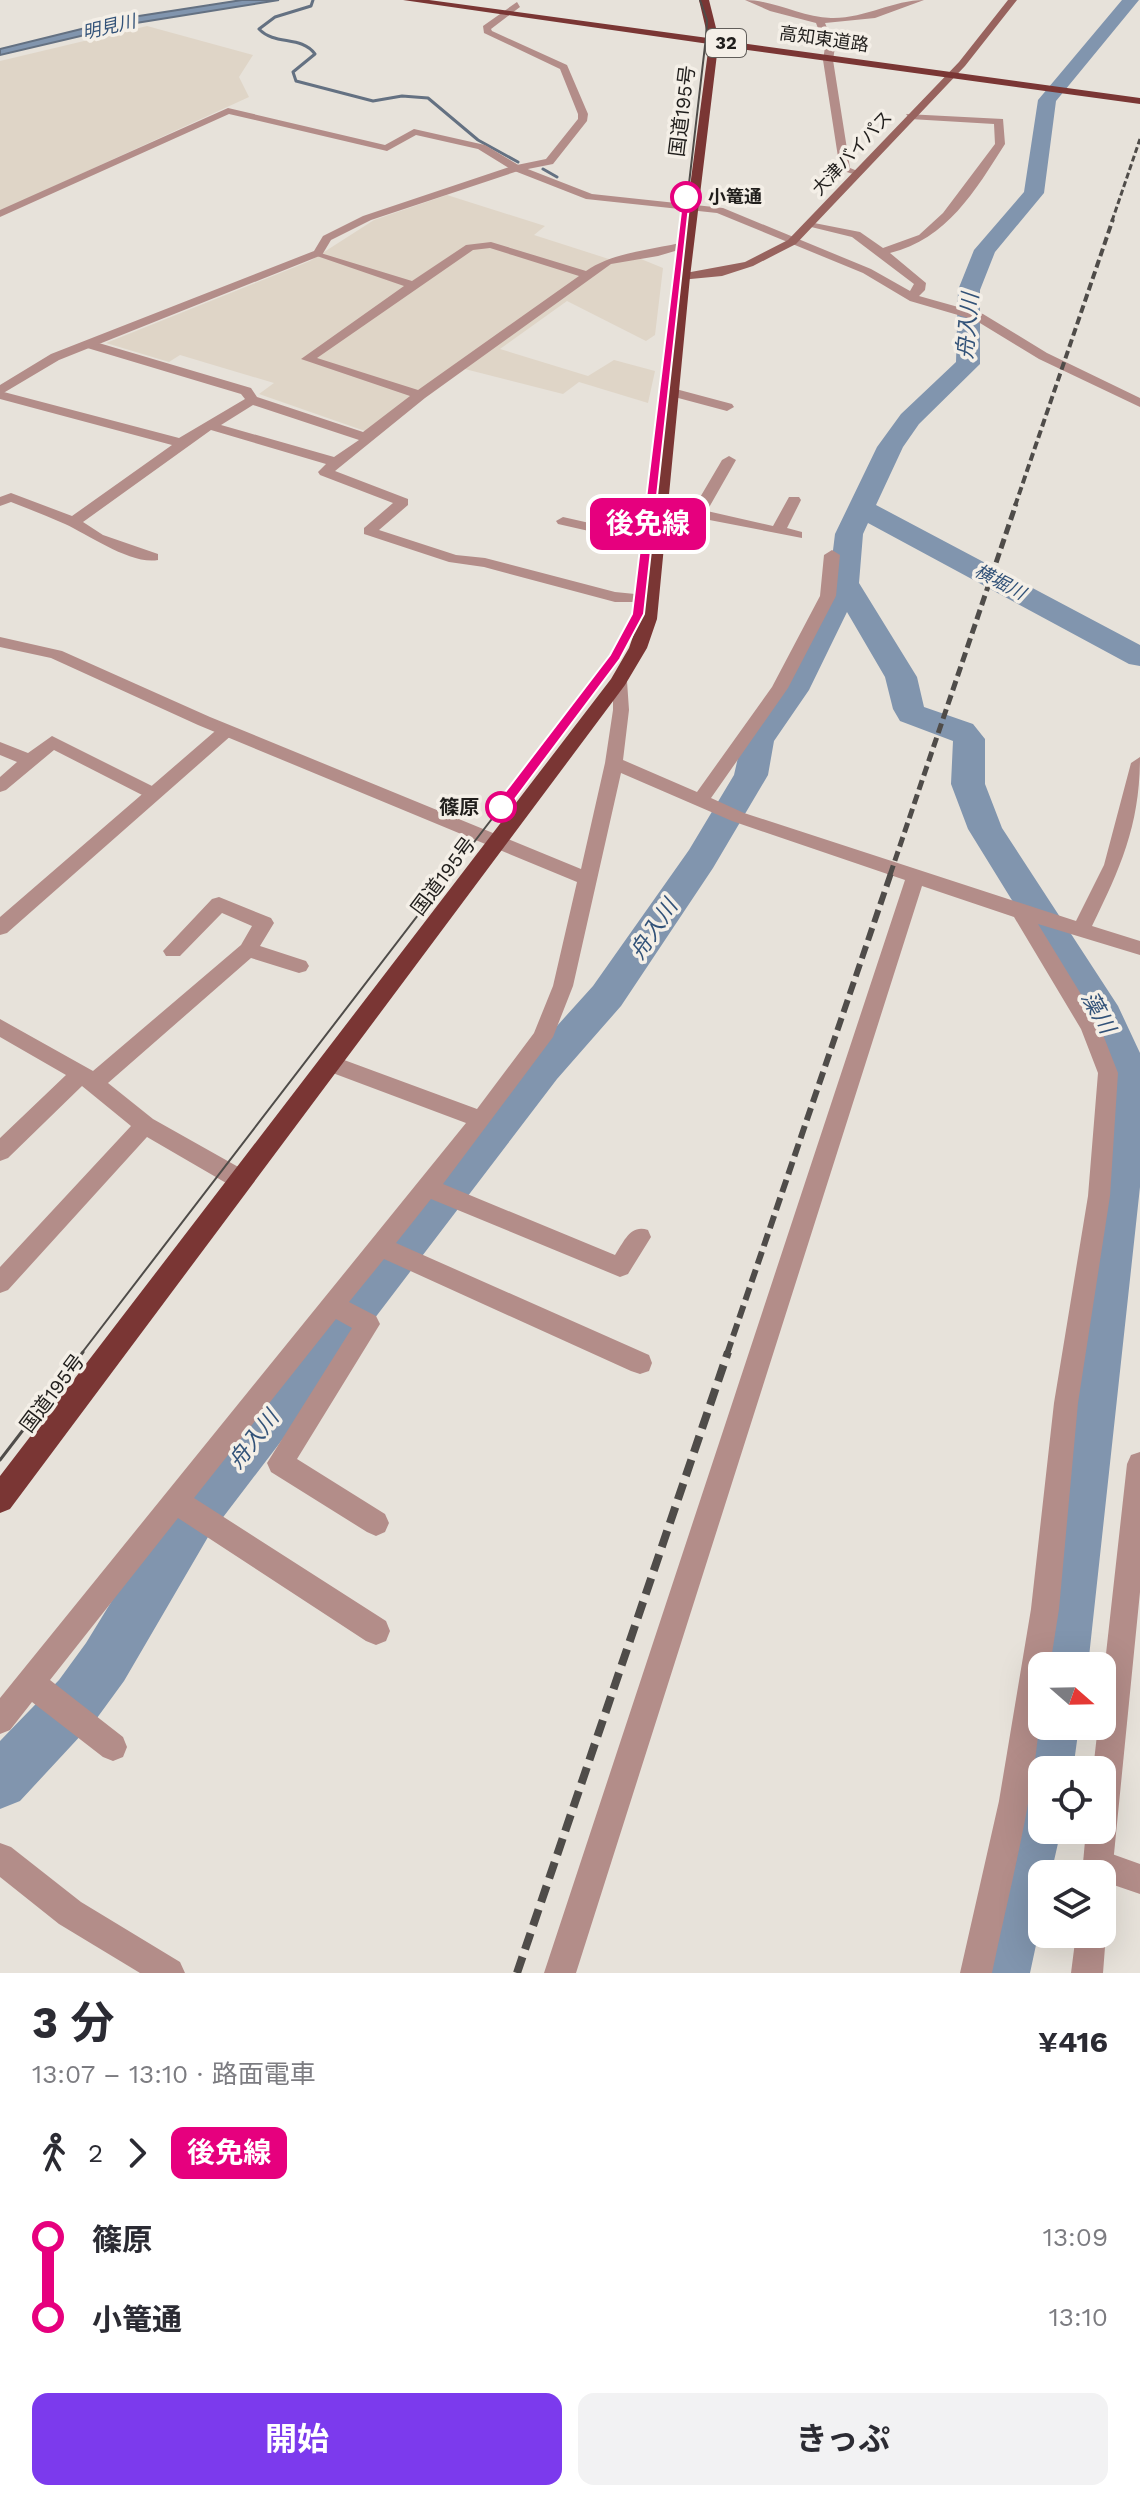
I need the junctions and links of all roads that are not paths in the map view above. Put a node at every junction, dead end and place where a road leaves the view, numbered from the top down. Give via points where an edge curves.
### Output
1 (408, 0) edge
2 (478, 0) edge
3 (704, 0) edge
4 (749, 0) edge
5 (920, 0) edge
6 (1013, 0) edge
7 (521, 3) edge
8 (506, 14) junction
9 (819, 20) junction
10 (713, 36) junction
11 (829, 52) junction
12 (962, 64) junction
13 (975, 66) dead end
14 (952, 75) junction
15 (1140, 101) edge
16 (910, 116) junction
17 (516, 168) junction
18 (856, 174) junction
19 (693, 206) junction
20 (0, 214) edge
21 (745, 222) junction
22 (806, 229) junction
23 (792, 242) junction
24 (688, 244) junction
25 (881, 252) junction
26 (318, 253) junction
27 (588, 275) junction
28 (684, 277) junction
29 (413, 285) junction
30 (911, 296) junction
31 (88, 344) junction
32 (672, 392) junction
33 (0, 393) edge
34 (420, 395) junction
35 (252, 400) junction
36 (1140, 403) edge
37 (727, 407) dead end
38 (207, 425) junction
39 (365, 437) junction
40 (181, 443) junction
41 (729, 460) dead end
42 (336, 462) junction
43 (794, 500) dead end
44 (0, 502) edge
45 (658, 514) junction
46 (698, 514) junction
47 (563, 521) dead end
48 (73, 522) junction
49 (778, 531) junction
50 (797, 535) dead end
51 (655, 542) junction
52 (832, 555) dead end
53 (153, 557) dead end
54 (650, 599) junction
55 (0, 642) edge
56 (619, 681) junction
57 (227, 730) junction
58 (0, 748) edge
59 (30, 761) junction
60 (614, 763) junction
61 (1140, 763) edge
62 (0, 786) edge
63 (154, 794) junction
64 (700, 801) junction
65 (496, 843) junction
66 (915, 877) junction
67 (588, 879) junction
68 (1025, 913) junction
69 (0, 928) edge
70 (1081, 930) junction
71 (1140, 948) edge
72 (248, 950) junction
73 (173, 951) dead end
74 (299, 966) dead end
75 (0, 1027) edge
76 (329, 1063) junction
77 (87, 1078) junction
78 (481, 1120) junction
79 (145, 1125) junction
80 (0, 1152) edge
81 (241, 1180) junction
82 (425, 1187) junction
83 (640, 1237) dead end
84 (379, 1246) junction
85 (0, 1283) edge
86 (332, 1305) junction
87 (640, 1363) dead end
88 (1140, 1464) edge
89 (0, 1499) edge
90 (176, 1502) junction
91 (376, 1523) dead end
92 (376, 1631) dead end
93 (40, 1691) junction
94 (0, 1720) edge
95 (113, 1747) dead end
96 (1109, 1756) edge
97 (0, 1858) edge
98 (1116, 1873) edge
99 (1140, 1879) edge
100 (1090, 1948) edge
101 (169, 1973) edge
102 (560, 1973) edge
103 (976, 1973) edge
104 (1087, 1973) edge

1 - 8 highway, 高知東道路 / 32
2 - 7 highway, 高知東道路 / 32
3 - 10 highway, 国道195号
4 - 9 street via 788,16
5 - 9 street via 857,21
6 - 12 main road, 大津バイパス
7 - 8 street
7 - 10 highway, 高知東道路 / 32
8 - 10 highway, 高知東道路 / 32
8 - 17 street via 486,28 488,33 564,67 583,114 549,162
9 - 11 street
10 - 11 highway, 高知東道路 / 32
10 - 19 highway, 国道195号
11 - 12 highway, 高知東道路 / 32
11 - 14 highway, 高知東道路 / 32
11 - 18 street via 845,170
12 - 13 highway, 高知東道路 / 32
12 - 14 main road, 大津バイパス
14 - 15 highway, 高知東道路 / 32
14 - 16 main road, 大津バイパス
16 - 18 main road, 大津バイパス
16 - 25 street via 999,121 1000,144 928,234
17 - 19 street via 590,197
17 - 20 street via 481,147 442,137 414,132 387,148 228,111
17 - 26 street via 367,218 327,238
18 - 22 main road, 大津バイパス
19 - 21 street
19 - 24 highway, 国道195号
21 - 22 street
21 - 23 street
22 - 23 main road, 大津バイパス
22 - 25 street via 856,234
23 - 28 main road, 大津バイパス via 749,264
23 - 30 street via 867,271
24 - 27 street via 608,261
24 - 28 highway, 国道195号
25 - 30 street via 920,283
26 - 29 street
26 - 31 street
27 - 29 street via 491,245 470,247
27 - 34 street
28 - 32 highway, 国道195号
29 - 34 street via 307,359
30 - 36 street via 979,317 1043,356
31 - 33 street via 55,357
31 - 35 street via 246,391
32 - 37 street
32 - 45 highway, 国道195号
33 - 40 street
34 - 39 street
35 - 38 street
35 - 39 street
38 - 40 street
38 - 42 street
39 - 42 street via 369,439
40 - 48 street
41 - 46 street
42 - 54 street via 325,472 403,502 369,531 454,559 615,597
43 - 49 street
44 - 48 street via 11,497
45 - 46 street
45 - 51 highway, 国道195号
46 - 49 street
47 - 51 street
48 - 53 street via 98,538
49 - 50 street
51 - 54 highway, 国道195号
52 - 64 street via 828,596 780,688
54 - 56 highway, 国道195号 via 638,648
55 - 57 street via 56,654
56 - 60 street
56 - 65 highway, 国道195号
57 - 63 street
57 - 65 street
58 - 59 street
59 - 62 street
59 - 63 street via 52,742
60 - 64 street
60 - 67 street
61 - 70 street via 1113,865
63 - 69 street
64 - 66 street
65 - 67 street
65 - 76 highway, 国道195号
66 - 68 street
66 - 102 street
67 - 78 street via 563,986 543,1037
68 - 70 street
68 - 103 street via 1091,1028 1108,1073 1099,1196 1066,1403 1045,1609 1014,1801
70 - 71 street
72 - 73 street via 264,923 219,904
72 - 74 street
72 - 77 street
75 - 77 street
76 - 78 street
76 - 81 highway, 国道195号
77 - 79 street
77 - 80 street
78 - 82 street
79 - 81 street
79 - 85 street
81 - 89 highway, 国道195号
82 - 83 street via 620,1267
82 - 84 street
84 - 86 street
84 - 87 street
86 - 90 street
86 - 91 street via 368,1324 280,1463
88 - 96 street
90 - 92 street
90 - 93 street
93 - 94 street
93 - 95 street
97 - 101 street via 70,1913
98 - 99 street
100 - 104 street

